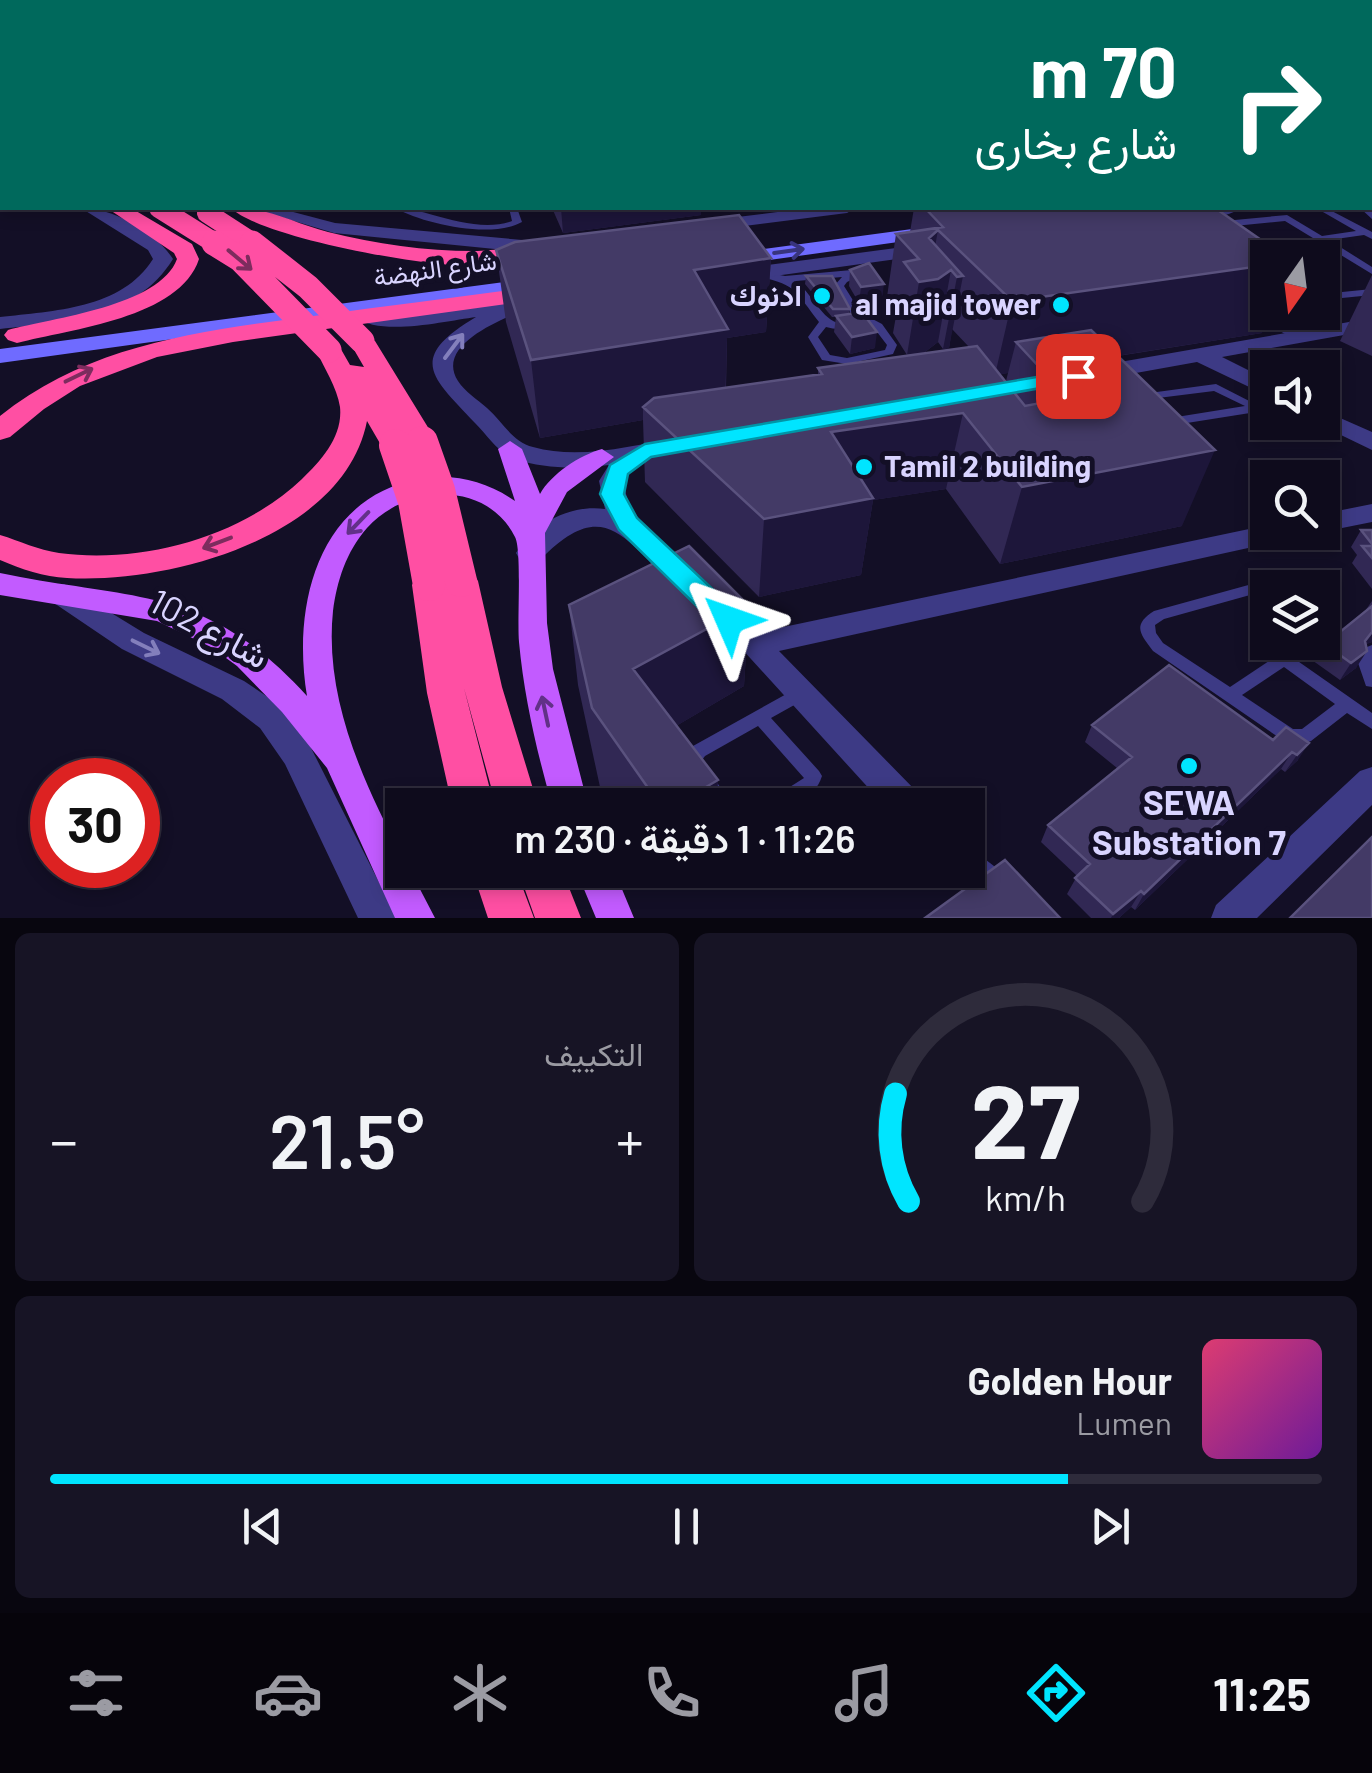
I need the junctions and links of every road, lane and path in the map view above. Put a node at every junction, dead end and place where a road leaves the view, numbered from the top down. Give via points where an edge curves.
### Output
1 (92, 210) edge
2 (120, 210) edge
3 (161, 210) edge
4 (200, 210) edge
5 (246, 210) edge
6 (267, 210) edge
7 (326, 210) edge
8 (406, 210) edge
9 (514, 210) edge
10 (770, 210) edge
11 (1219, 210) edge
12 (1333, 210) edge
13 (737, 211) edge
14 (1176, 216) edge
15 (691, 228) edge
16 (941, 231) joint
17 (1369, 234) edge
18 (387, 235) junction
19 (1238, 240) edge
20 (1322, 240) joint
21 (1340, 251) edge
22 (715, 263) joint
23 (861, 267) junction
24 (1372, 271) edge
25 (557, 273) junction
26 (752, 273) junction
27 (785, 280) junction
28 (1372, 292) edge
29 (1340, 295) edge
30 (522, 304) junction
31 (860, 316) junction
32 (824, 322) junction
33 (1372, 324) edge
34 (364, 329) junction
35 (1290, 330) edge
36 (6, 332) edge
37 (1297, 337) junction
38 (329, 350) junction
39 (1199, 354) junction
40 (0, 356) edge
41 (1078, 376) edge
42 (1250, 379) edge
43 (1122, 400) edge
44 (1158, 423) edge
45 (1340, 425) edge
46 (0, 431) edge
47 (703, 441) edge
48 (1372, 442) edge
49 (409, 444) junction
50 (510, 449) junction
51 (645, 451) junction
52 (602, 458) junction
53 (1372, 513) edge
54 (1340, 520) edge
55 (627, 524) junction
56 (1250, 538) edge
57 (530, 544) junction
58 (0, 547) edge
59 (445, 583) junction
60 (0, 584) edge
61 (1250, 590) edge
62 (64, 595) junction
63 (754, 645) junction
64 (1372, 651) edge
65 (1283, 660) edge
66 (1285, 660) edge
67 (1372, 680) edge
68 (799, 694) junction
69 (1230, 696) junction
70 (1347, 704) junction
71 (759, 716) junction
72 (1372, 722) edge
73 (348, 774) junction
74 (470, 788) edge
75 (512, 788) edge
76 (566, 788) edge
77 (712, 788) edge
78 (803, 788) edge
79 (890, 788) edge
80 (1365, 799) edge
81 (378, 841) junction
82 (985, 886) edge
83 (500, 888) edge
84 (547, 888) edge
85 (602, 888) edge
86 (366, 909) edge
87 (416, 918) edge
88 (511, 918) edge
89 (558, 918) edge
90 (615, 918) edge
91 (1016, 918) edge
92 (1230, 918) edge

1 - 36 street via 155,246 162,252 160,267 110,302
2 - 36 highway via 184,249 188,258 180,278 125,309
3 -> 38 highway, bridge via 240,259
4 - 34 highway, bridge via 272,256
5 - 25 highway via 296,232 396,253 483,258
6 - 18 street via 319,226
7 - 18 street
8 - 9 lane via 505,227 517,222
10 - 13 street
11 - 14 street
12 - 17 lane
13 - 15 street
16 - 22 main road
16 - 23 street
17 - 20 lane
18 - 25 street via 499,246
19 - 20 lane via 1222,225 1279,217
21 - 24 lane
22 - 26 street
23 - 26 street
23 - 27 lane
23 - 31 lane via 839,286
25 - 30 street
25 - 34 highway
25 - 36 main road, شارع النهضة
25 - 40 main road, شارع النهضة
26 - 27 lane
27 - 32 lane
28 - 29 lane
30 - 34 street
50 -> 30 street via 446,380 444,361 478,323
31 - 32 lane via 857,324
31 - 32 lane via 878,326 892,345 889,352 826,358 813,338
33 - 37 street
46 -> 34 highway via 53,388 125,356 208,338
34 - 49 highway via 394,390
35 - 37 lane
37 - 39 street
38 - 49 highway
38 -> 58 highway via 354,407 347,442 303,497 256,527 208,548 103,566 62,566
39 - 41 street
39 - 42 street
43 - 44 lane via 1216,386 1253,406
45 - 48 street
47 - 51 street
49 - 59 highway, bridge via 414,501
50 - 52 street via 556,459
50 - 57 main road via 528,493
51 - 52 street
51 - 55 street via 612,482
52 - 57 main road via 557,486
53 - 54 street
55 - 57 street via 577,517
55 - 63 street
56 - 63 street
57 -> 73 main road via 505,502 449,485 389,498 342,540 321,592 317,642 324,698
76 -> 57 main road via 538,677
59 - 74 highway via 446,692
59 - 75 highway
60 - 62 main road
61 - 69 lane via 1148,622 1158,646
62 - 73 main road via 174,614 245,652 295,701
62 -> 86 street, شارع 102 via 272,718 297,754
63 - 68 street
64 - 67 lane via 1365,660
65 - 69 lane
66 - 70 lane
68 - 71 lane
68 - 79 street
69 - 70 lane via 1298,737
70 - 72 lane
71 - 77 lane via 695,754 694,764
71 - 78 lane via 813,776
73 - 81 main road
80 - 92 street
81 - 86 lane
81 - 87 main road
82 - 91 street
83 - 88 highway
84 - 89 highway
85 - 90 main road

